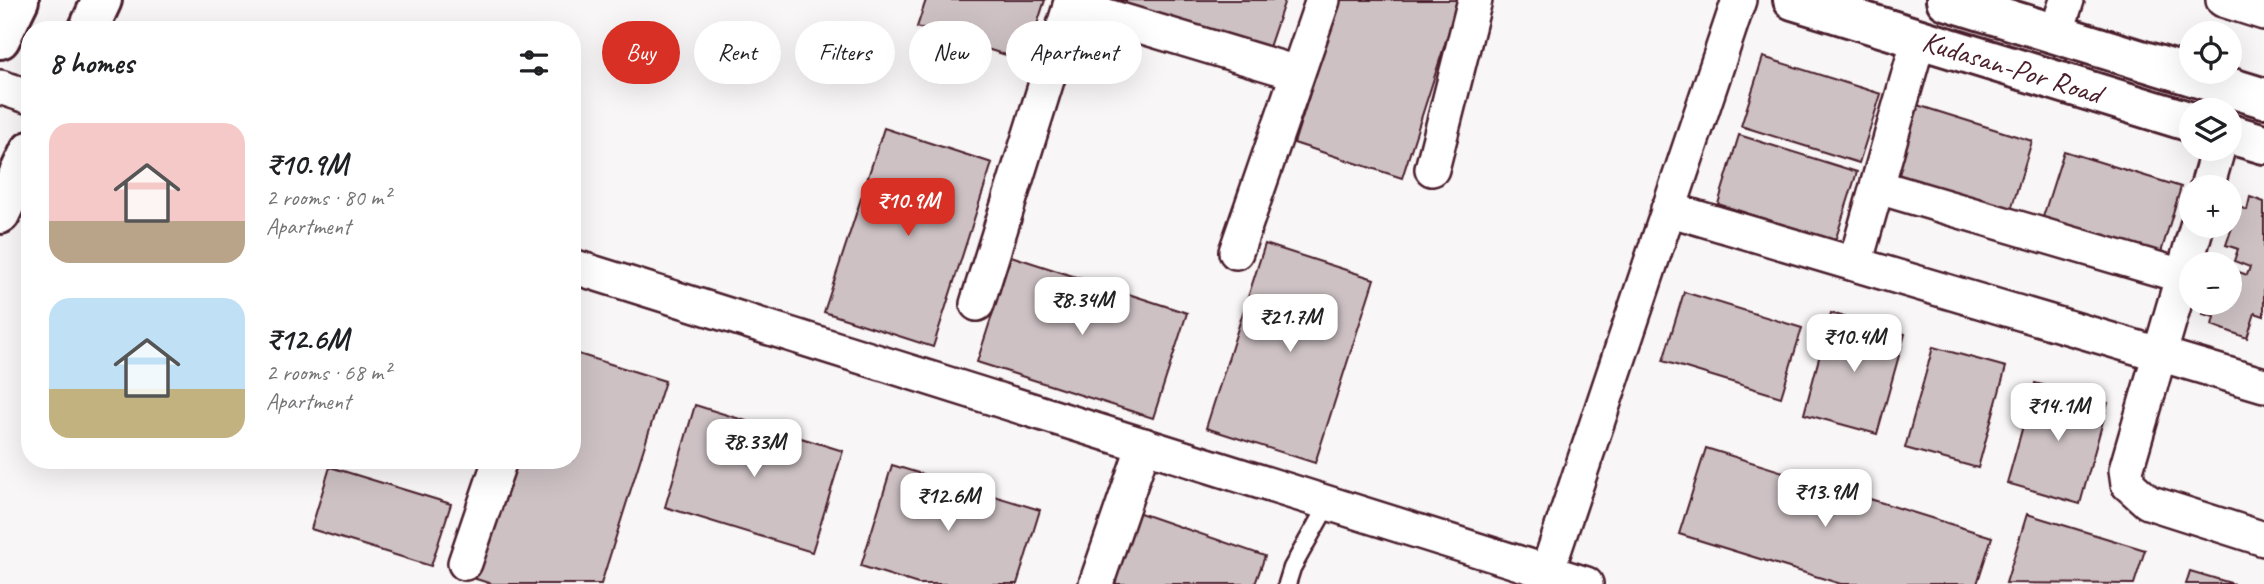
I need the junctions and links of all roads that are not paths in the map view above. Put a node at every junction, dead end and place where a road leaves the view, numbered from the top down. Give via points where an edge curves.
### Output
1 (19, 0) edge
2 (102, 0) edge
3 (1323, 0) edge
4 (1475, 0) edge
5 (1739, 0) edge
6 (1793, 0) edge
7 (1946, 0) edge
8 (2223, 0) edge
9 (1071, 2) edge
10 (2264, 13) edge
11 (2061, 17) edge
12 (92, 21) edge
13 (1919, 38) junction
14 (0, 39) edge
15 (1297, 73) junction
16 (0, 87) edge
17 (21, 94) edge
18 (2264, 98) edge
19 (2179, 118) edge
20 (2242, 138) edge
21 (2264, 144) edge
22 (1432, 169) dead end
23 (21, 170) edge
24 (1878, 187) junction
25 (1668, 209) junction
26 (0, 214) edge
27 (1236, 252) dead end
28 (1855, 264) junction
29 (581, 269) edge
30 (2179, 275) edge
31 (2179, 287) edge
32 (977, 304) dead end
33 (2161, 352) junction
34 (2264, 385) edge
35 (1144, 445) junction
36 (497, 469) edge
37 (1329, 502) junction
38 (2264, 539) edge
39 (465, 563) dead end
40 (1545, 578) edge
41 (1096, 584) edge
42 (1287, 584) edge
43 (1586, 584) edge

1 - 14 street
2 - 12 street
3 - 15 street
4 - 22 street
5 - 25 street
6 - 13 street, Kudasan-Por Road
7 - 11 street, Kudasan-Por Road
8 - 10 street
9 - 15 street
9 - 32 street
11 - 18 street, Kudasan-Por Road
13 - 19 street, Kudasan-Por Road
13 - 24 street
15 - 27 street
16 - 17 street
20 - 21 street
23 - 26 street
24 - 28 street
24 - 30 street
25 - 28 street
25 - 40 street
28 - 33 street
29 - 35 street
31 - 33 street
33 - 34 street
33 - 38 street via 2126,470 2128,484 2148,502
35 - 37 street
35 - 41 street
36 - 39 street
37 - 40 street
37 - 42 lane
40 - 43 street

